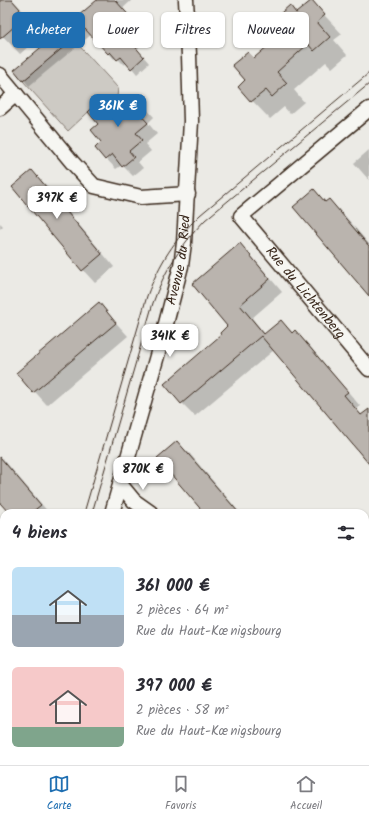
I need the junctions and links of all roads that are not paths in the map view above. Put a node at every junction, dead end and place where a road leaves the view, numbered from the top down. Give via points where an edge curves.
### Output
1 (186, 0) edge
2 (0, 75) edge
3 (16, 94) junction
4 (0, 108) edge
5 (369, 109) edge
6 (188, 194) junction
7 (369, 369) edge
8 (120, 484) junction
9 (113, 509) edge
10 (145, 509) edge

1 - 6 street, Avenue du Ried via 191,121
2 - 3 street
3 - 4 street
3 - 6 street via 94,186 141,197
5 - 7 street, Rue du Lichtenberg via 241,216
6 - 8 street, Avenue du Ried via 181,266
8 - 9 street, Avenue du Ried
8 - 10 street via 134,502

